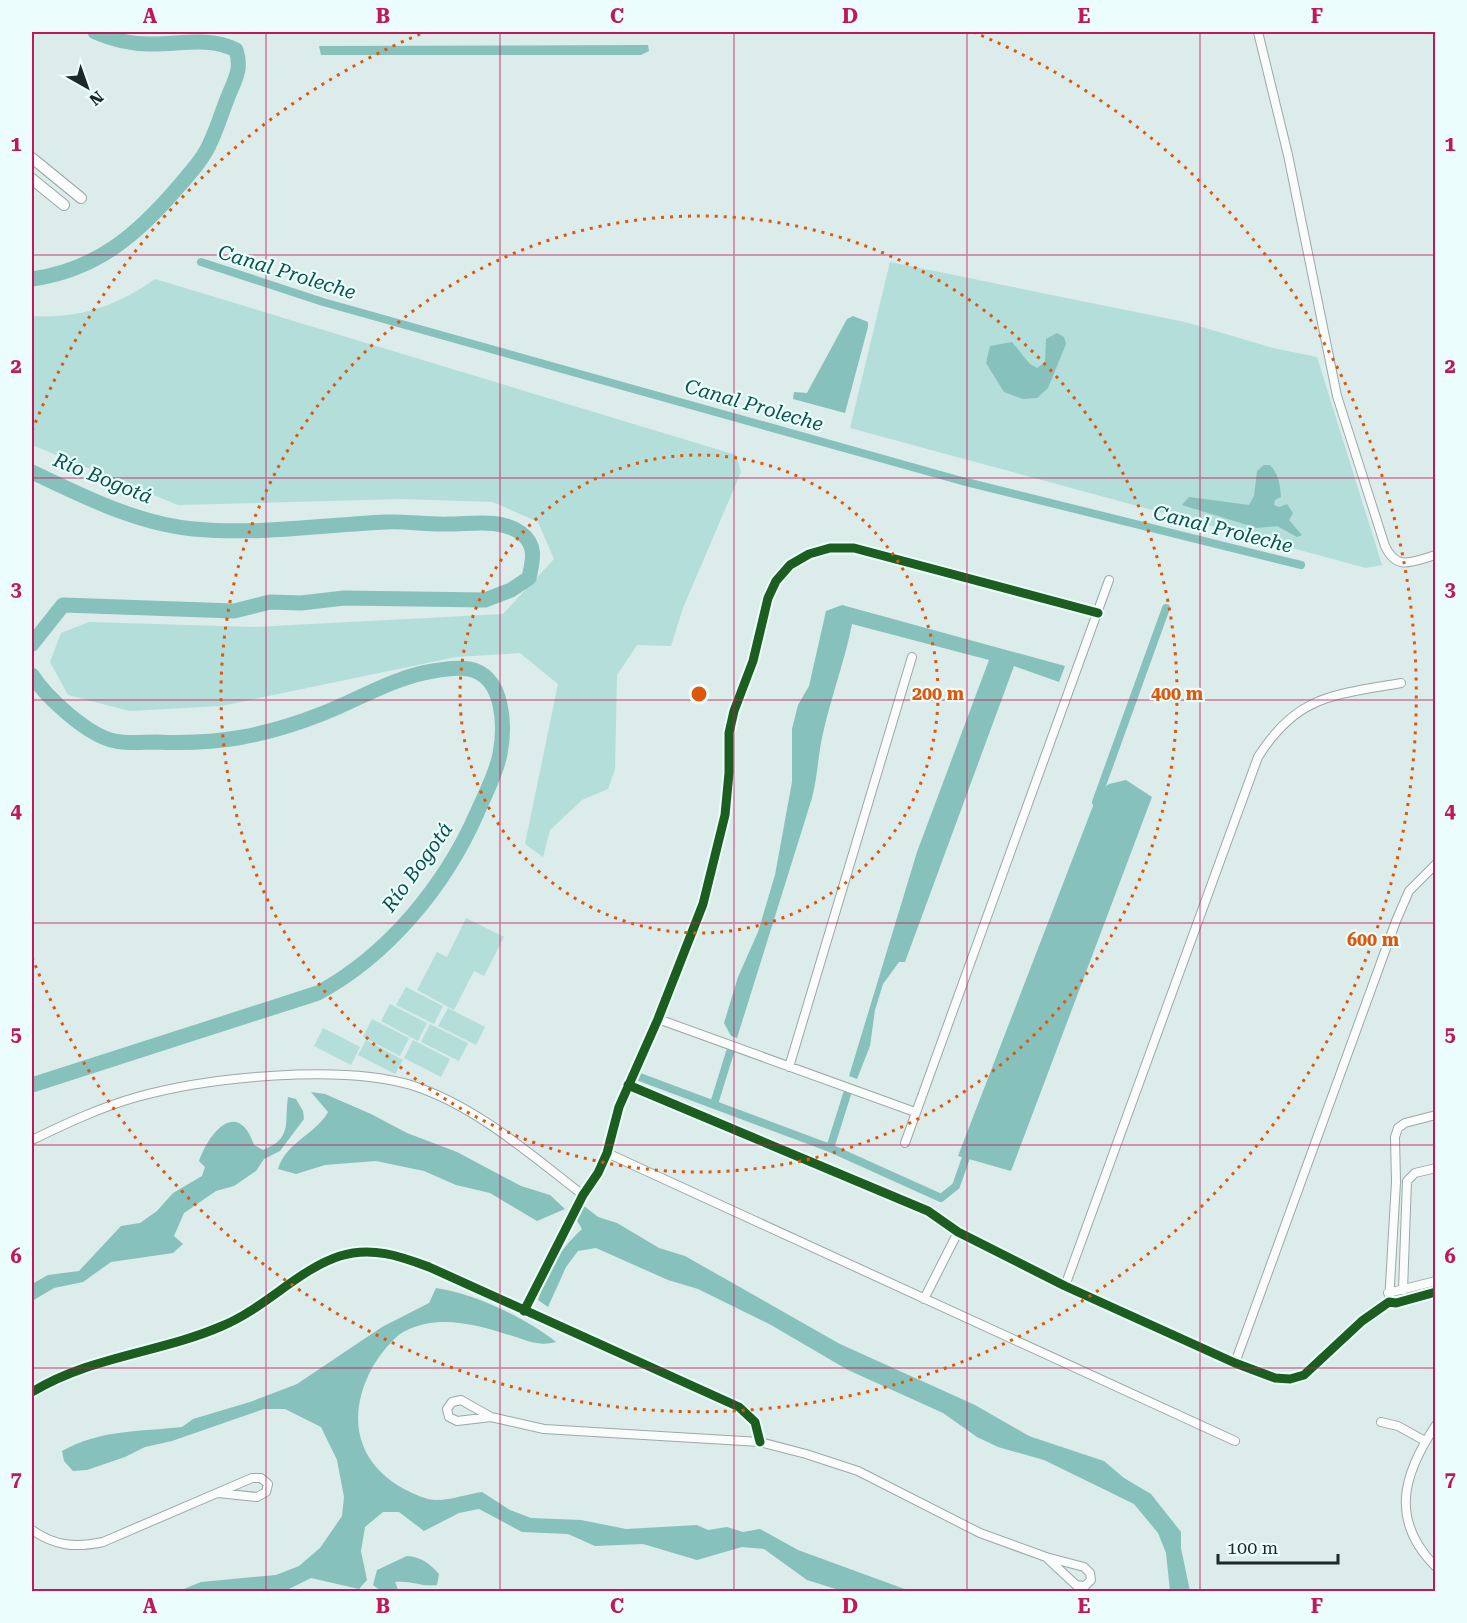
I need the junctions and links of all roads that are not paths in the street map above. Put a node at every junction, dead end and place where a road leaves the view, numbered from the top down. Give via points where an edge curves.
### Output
1 (1258, 32) edge
2 (32, 158) edge
3 (32, 179) edge
4 (81, 198) dead end
5 (64, 205) dead end
6 (1436, 555) edge
7 (1109, 580) dead end
8 (1098, 613) junction
9 (912, 657) dead end
10 (1401, 684) dead end
11 (1436, 864) edge
12 (658, 1019) junction
13 (789, 1066) junction
14 (628, 1085) junction
15 (915, 1112) junction
16 (1436, 1115) edge
17 (32, 1140) edge
18 (905, 1143) dead end
19 (608, 1153) junction
20 (1436, 1168) edge
21 (583, 1195) junction
22 (958, 1232) junction
23 (1436, 1281) edge
24 (1065, 1286) junction
25 (1403, 1290) junction
26 (1435, 1295) edge
27 (1389, 1297) junction
28 (924, 1299) junction
29 (524, 1311) junction
30 (1234, 1363) junction
31 (32, 1392) edge
32 (491, 1417) junction
33 (1381, 1422) dead end
34 (1436, 1425) edge
35 (1436, 1432) edge
36 (1235, 1441) dead end
37 (1425, 1441) junction
38 (760, 1442) junction
39 (218, 1493) junction
40 (32, 1530) edge
41 (1046, 1557) junction
42 (1436, 1567) edge

1 - 6 street via 1288,155 1337,396 1385,546 1390,557 1398,562
2 - 4 main road
3 - 5 main road
7 - 8 street
8 - 12 street via 854,548 830,548 790,565 768,598 753,661 734,711 729,732 725,815 714,864 703,904
8 - 15 street
9 - 13 street
10 - 24 street via 1334,695 1312,703 1274,733 1258,757
11 - 30 street via 1409,891 1396,921
12 - 13 street
12 - 14 street
13 - 15 street
14 - 19 street
14 - 22 street via 928,1211
15 - 18 street
16 - 27 street via 1405,1123 1395,1137
17 - 21 street via 137,1097 205,1084 334,1073 411,1086 452,1102
19 - 21 street
19 - 28 street
20 - 25 street via 1415,1173 1407,1181
21 - 29 street
22 - 24 street
22 - 28 street
23 - 25 street
24 - 30 street
25 - 27 street
26 - 27 street via 1396,1303
27 - 30 street via 1304,1375 1275,1378
28 - 36 street
29 - 31 street via 396,1254 358,1252 317,1266 267,1302 221,1327 88,1365
29 - 38 street via 739,1407 755,1422
32 - 32 street via 461,1400 447,1408 449,1417 457,1421
32 - 38 street via 544,1429
33 - 37 street via 1398,1426
34 - 37 street
35 - 37 street
37 - 42 street via 1408,1478 1406,1513 1416,1543
38 - 41 street via 858,1471 980,1533
39 - 39 street via 258,1497 266,1492 268,1484 261,1478 252,1478
39 - 40 street via 103,1542 81,1547 62,1545
41 - 41 street via 1076,1585 1085,1586 1091,1580 1084,1567

